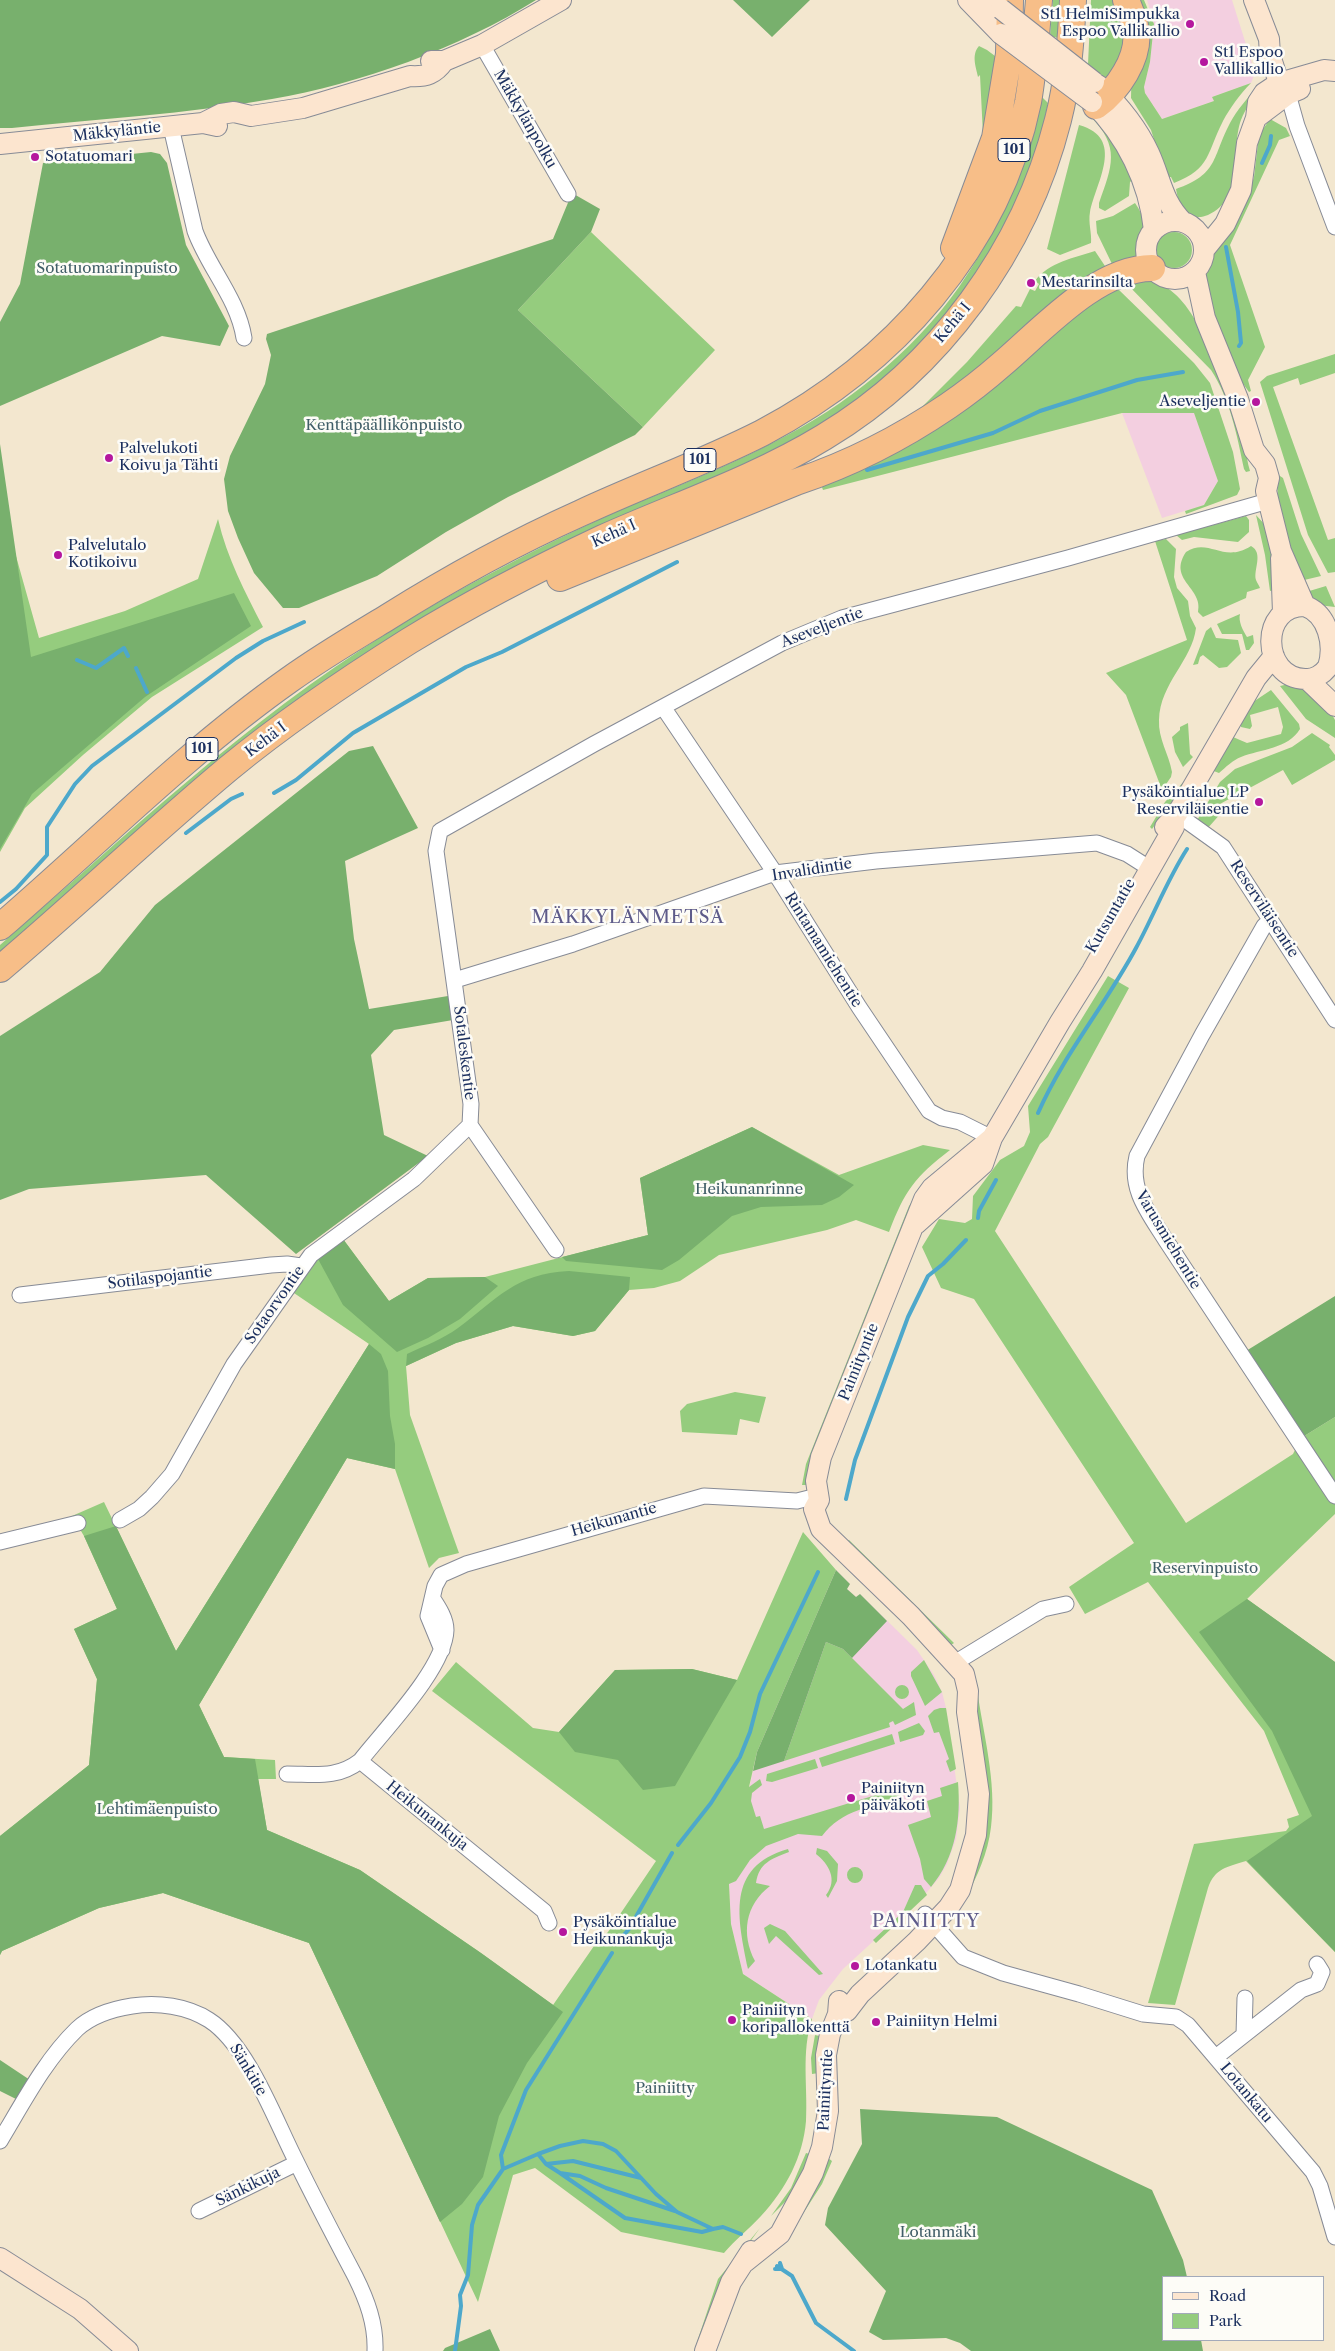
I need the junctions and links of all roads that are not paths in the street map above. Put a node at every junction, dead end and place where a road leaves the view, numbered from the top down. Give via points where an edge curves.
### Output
1 (561, 0) edge
2 (968, 0) edge
3 (1038, 0) edge
4 (1073, 0) edge
5 (1126, 0) edge
6 (1254, 0) edge
7 (1001, 3) edge
8 (482, 45) junction
9 (1335, 73) edge
10 (1286, 85) junction
11 (1098, 96) junction
12 (171, 127) junction
13 (0, 144) edge
14 (568, 194) dead end
15 (1159, 205) junction
16 (1231, 207) junction
17 (1188, 225) junction
18 (1335, 227) edge
19 (1154, 230) junction
20 (1204, 250) junction
21 (1195, 272) junction
22 (1163, 274) junction
23 (943, 284) junction
24 (1205, 318) junction
25 (244, 338) dead end
26 (1267, 496) junction
27 (1281, 552) junction
28 (473, 604) junction
29 (1319, 609) edge
30 (1283, 613) junction
31 (1334, 635) edge
32 (1274, 656) junction
33 (1329, 666) junction
34 (1298, 677) junction
35 (1335, 687) edge
36 (1243, 702) junction
37 (1335, 706) edge
38 (662, 707) junction
39 (1175, 816) junction
40 (440, 831) joint
41 (1145, 866) junction
42 (775, 873) junction
43 (1270, 920) junction
44 (0, 927) edge
45 (0, 969) edge
46 (454, 980) junction
47 (1335, 1020) edge
48 (470, 1125) junction
49 (992, 1138) junction
50 (556, 1250) dead end
51 (301, 1266) junction
52 (20, 1295) dead end
53 (1335, 1496) edge
54 (818, 1498) junction
55 (120, 1520) dead end
56 (78, 1522) dead end
57 (0, 1542) edge
58 (1066, 1604) dead end
59 (953, 1664) junction
60 (360, 1760) junction
61 (288, 1774) dead end
62 (930, 1919) junction
63 (549, 1923) dead end
64 (1318, 1964) dead end
65 (1245, 1998) dead end
66 (1244, 2035) junction
67 (1216, 2058) junction
68 (0, 2141) edge
69 (297, 2163) junction
70 (199, 2211) dead end
71 (1335, 2237) edge
72 (0, 2258) edge
73 (128, 2351) edge
74 (375, 2351) edge
75 (706, 2351) edge

1 - 8 street, Mäkkyläntie
2 - 11 street, bridge via 1001,34
3 - 23 highway, 101 via 1035,54 1027,104 1008,168 987,217
4 - 28 highway, Kehä I / 101 via 1070,51 1058,119 1026,209 1007,248 979,291 951,329 914,367 825,437 771,466 603,538
5 - 11 highway via 1136,31 1134,50 1120,80
6 - 10 street via 1269,40 1270,55
7 - 11 street, bridge
7 - 23 highway via 1008,54 996,138 958,235
8 - 12 street, Mäkkyläntie via 444,61 437,71 422,77 410,76 303,108 250,116 237,125
8 - 14 street, Mäkkylänpolku
9 - 10 street
10 - 16 street via 1256,118 1248,143 1241,190
10 - 18 street via 1297,126
11 - 15 street via 1140,135
12 - 13 street, Mäkkyläntie
12 - 25 street via 195,231 241,322
15 - 17 street
15 - 19 street
16 - 17 street via 1204,224
16 - 20 street via 1225,224
17 - 19 street via 1168,222
17 - 20 street via 1202,238
19 - 22 street via 1146,248
20 - 21 street
21 - 22 street via 1189,276
21 - 24 street
22 - 24 street
22 - 28 highway, 101 via 1138,268 1113,277 1083,295 986,378 948,406 885,444 819,474 605,558 519,597
23 - 44 highway, 101 via 911,323 877,355 814,403 761,433 506,549 427,593 289,680 166,779
24 - 26 street via 1238,399 1254,450 1265,464 1269,478
26 - 27 street
26 - 38 street, Aseveljentie via 1068,558 842,618 782,643
27 - 29 street
27 - 30 street
28 - 45 highway, Kehä I / 101 via 312,705 230,767
29 - 30 street via 1294,607
29 - 31 street
30 - 32 street via 1272,631
31 - 33 street
32 - 34 street via 1280,668
32 - 36 street, Kutsuntatie via 1256,678
33 - 34 street via 1319,676
33 - 35 street
34 - 36 street, Kutsuntatie via 1267,685
34 - 37 street
36 - 39 street, Kutsuntatie
38 - 40 street, Aseveljentie
38 - 42 street, Rintamamiehentie
39 - 41 street, Kutsuntatie via 1168,822
39 - 43 street, Reserviläisentie via 1223,847
40 - 46 street, Sotaleskentie via 436,851
41 - 42 street, Invalidintie via 1120,851 1097,843 876,861
41 - 49 street, Kutsuntatie via 1083,966 1060,1022
42 - 46 street, Invalidintie via 573,944
42 - 49 street, Rintamamiehentie via 929,1111
43 - 47 street, Reserviläisentie
43 - 53 street, Varusmiehentie via 1232,980 1137,1156 1135,1184 1165,1239
46 - 48 street, Sotaleskentie via 472,1104
48 - 50 street
48 - 51 street, Sotaorvontie via 414,1179 311,1255
49 - 54 street, Painiityntie via 983,1164 913,1227 821,1457 816,1481
51 - 52 street, Sotilaspojantie via 271,1264
51 - 55 street, Sotaorvontie via 234,1364 172,1474 139,1509
54 - 59 street, Painiityntie via 814,1509 822,1529 934,1639
54 - 60 street, Heikunantie via 797,1501 704,1496 466,1564 441,1575 433,1599 446,1630 437,1663
56 - 57 street
58 - 59 street via 1043,1609
59 - 62 street, Painiityntie via 967,1680 967,1712 979,1815 964,1869
60 - 61 street via 348,1770 333,1774
60 - 63 street, Heikunankuja via 544,1911
62 - 67 street, Lotankatu via 963,1957 1003,1973 1143,2014 1176,2017 1188,2024
62 - 75 street, Painiityntie via 839,2000 826,2055 828,2111 822,2147 813,2173 801,2192 769,2225 731,2282
64 - 66 street via 1322,1972 1317,1984 1301,1990
65 - 66 street
66 - 67 street
67 - 71 street, Lotankatu via 1313,2172
68 - 69 street, Sänkitie via 58,2050 79,2028 99,2015 120,2008 153,2004 192,2011 222,2031 249,2067
69 - 70 street, Sänkikuja
69 - 74 street, Sänkitie via 366,2298 373,2324
72 - 73 street via 80,2309

